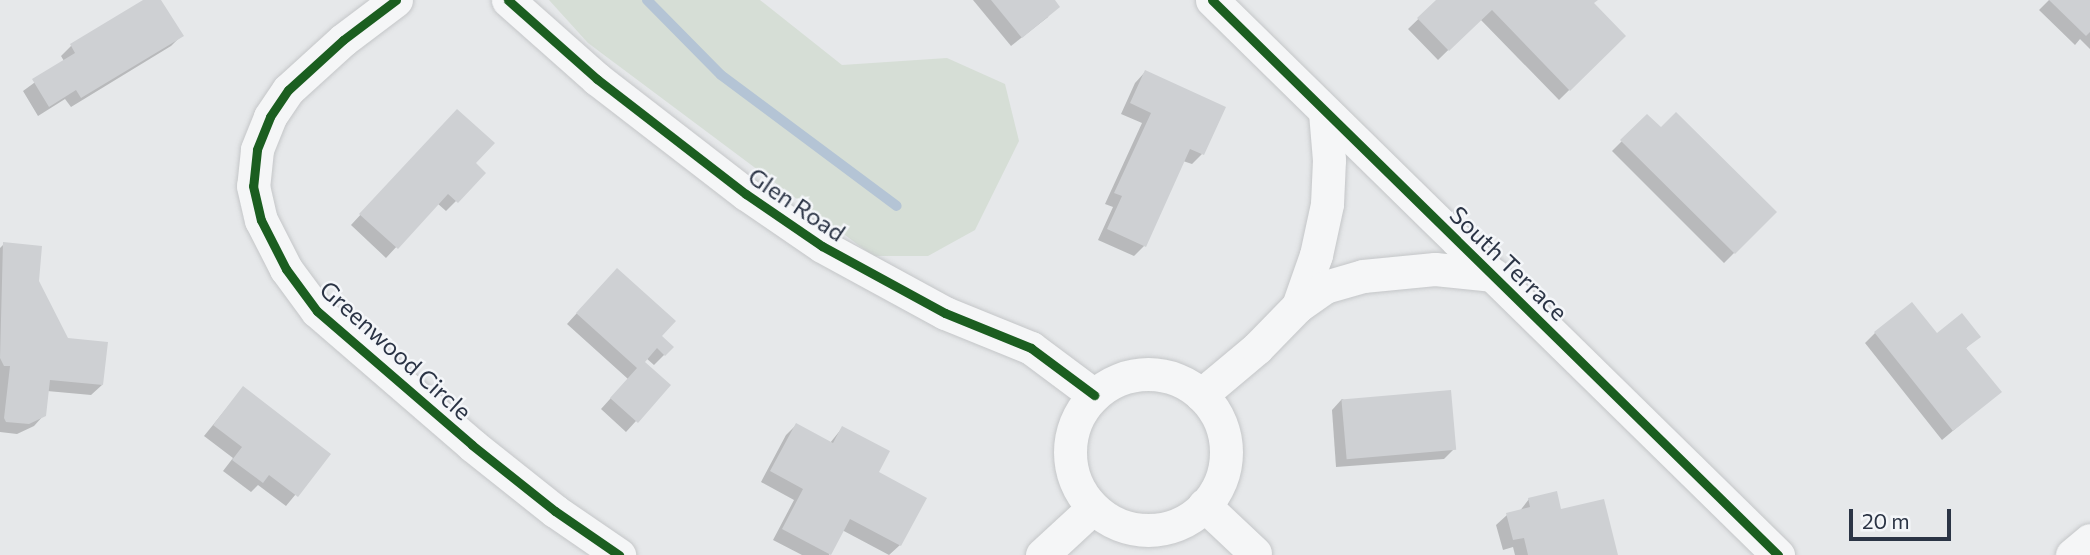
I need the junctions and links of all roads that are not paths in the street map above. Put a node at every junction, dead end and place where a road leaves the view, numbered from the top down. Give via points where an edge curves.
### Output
1 (396, 0) edge
2 (508, 0) edge
3 (1212, 0) edge
4 (1325, 112) junction
5 (1494, 275) junction
6 (1298, 306) junction
7 (1201, 395) junction
8 (1094, 396) junction
9 (1204, 505) junction
10 (1094, 508) junction
11 (2090, 540) edge
12 (1255, 553) edge
13 (619, 555) edge
14 (1042, 555) edge
15 (1779, 555) edge
16 (2073, 555) edge

1 - 13 street, Greenwood Circle via 288,90 270,117 257,150 253,186 261,220 286,269 317,311 482,453
2 - 8 street, Glen Road via 597,79 746,194 822,246 945,313 1031,348
3 - 4 street, South Terrace
4 - 5 street, South Terrace
4 - 6 street via 1327,204
5 - 6 street via 1435,269 1363,276 1325,287
5 - 15 street, South Terrace
6 - 7 street
7 - 8 street via 1185,383 1159,375 1131,375
7 - 9 street via 1220,423 1226,449 1224,472
8 - 10 street via 1082,410 1070,441 1071,468
9 - 10 street via 1182,522 1136,529
9 - 12 street
10 - 14 street
11 - 16 street

